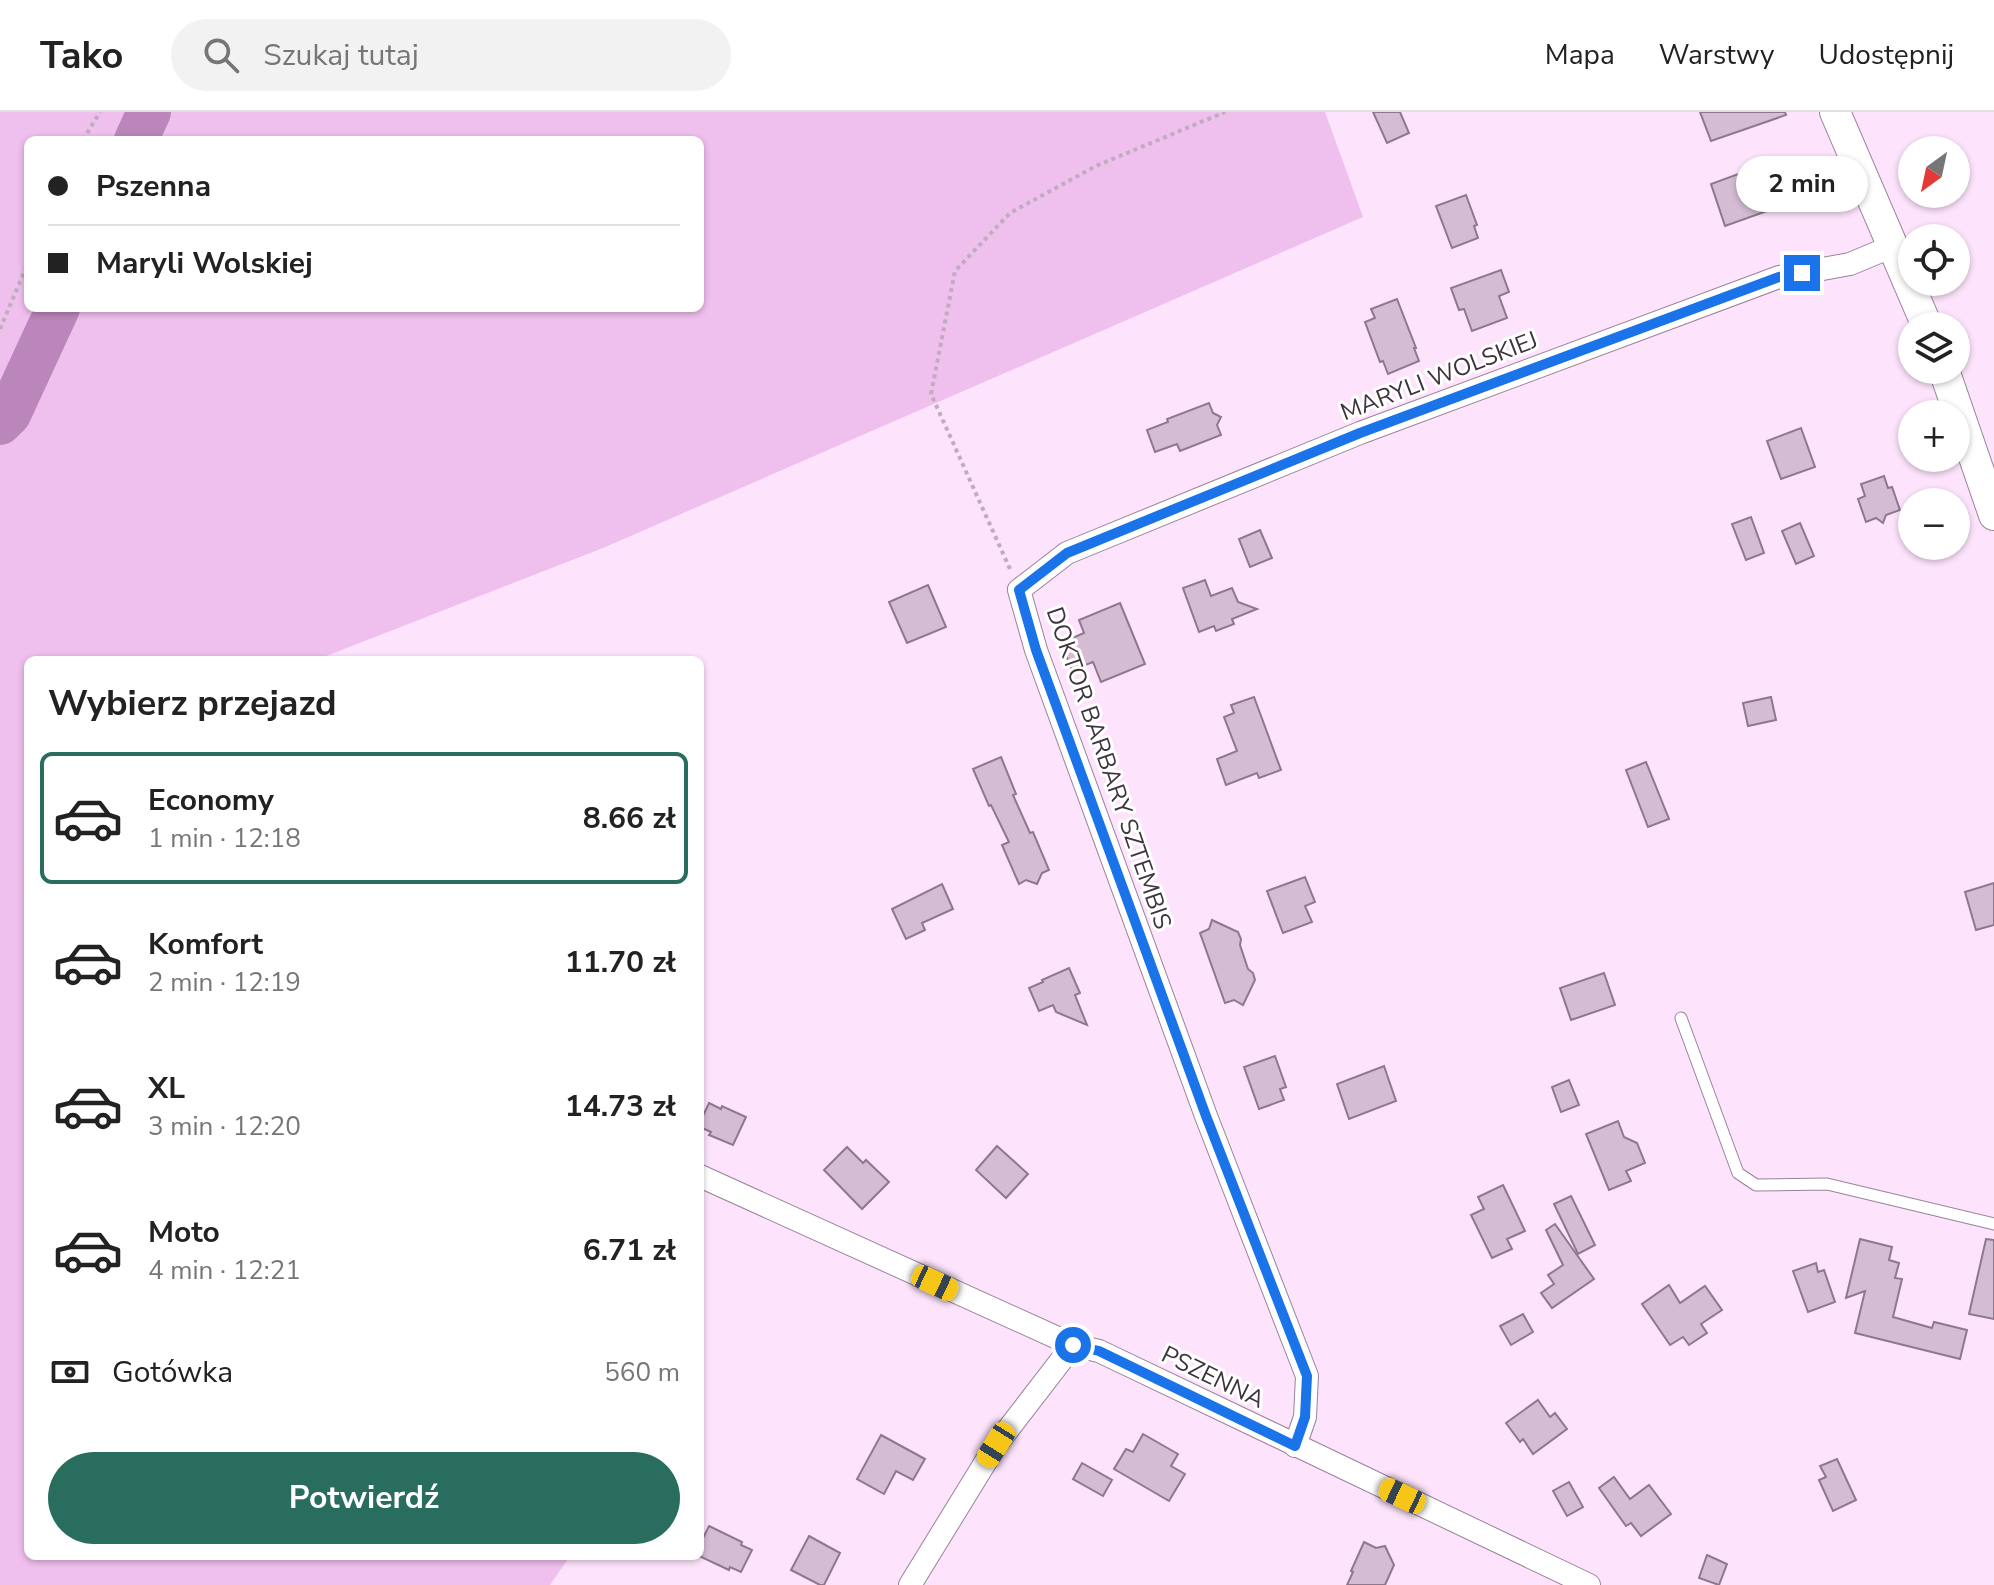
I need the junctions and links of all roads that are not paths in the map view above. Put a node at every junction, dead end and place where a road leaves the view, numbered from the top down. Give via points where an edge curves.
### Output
1 (1835, 112) edge
2 (1893, 246) junction
3 (1921, 312) edge
4 (1949, 384) edge
5 (1994, 515) edge
6 (1019, 590) joint
7 (1681, 1018) dead end
8 (704, 1178) edge
9 (1994, 1224) edge
10 (1073, 1345) junction
11 (1295, 1446) junction
12 (910, 1585) edge
13 (1589, 1585) edge

1 - 2 street
2 - 3 street
2 - 6 street, MARYLI WOLSKIEJ via 1850,264 1779,277 1360,433 1067,553
4 - 5 street
6 - 11 street, DOKTOR BARBARY SZTEMBIS via 1036,650 1201,1102 1307,1376 1305,1417
7 - 9 lane via 1738,1173 1756,1185 1827,1184
8 - 10 street, PSZENNA
10 - 11 street, PSZENNA via 1099,1351
10 - 12 street via 996,1445
11 - 13 street, PSZENNA

